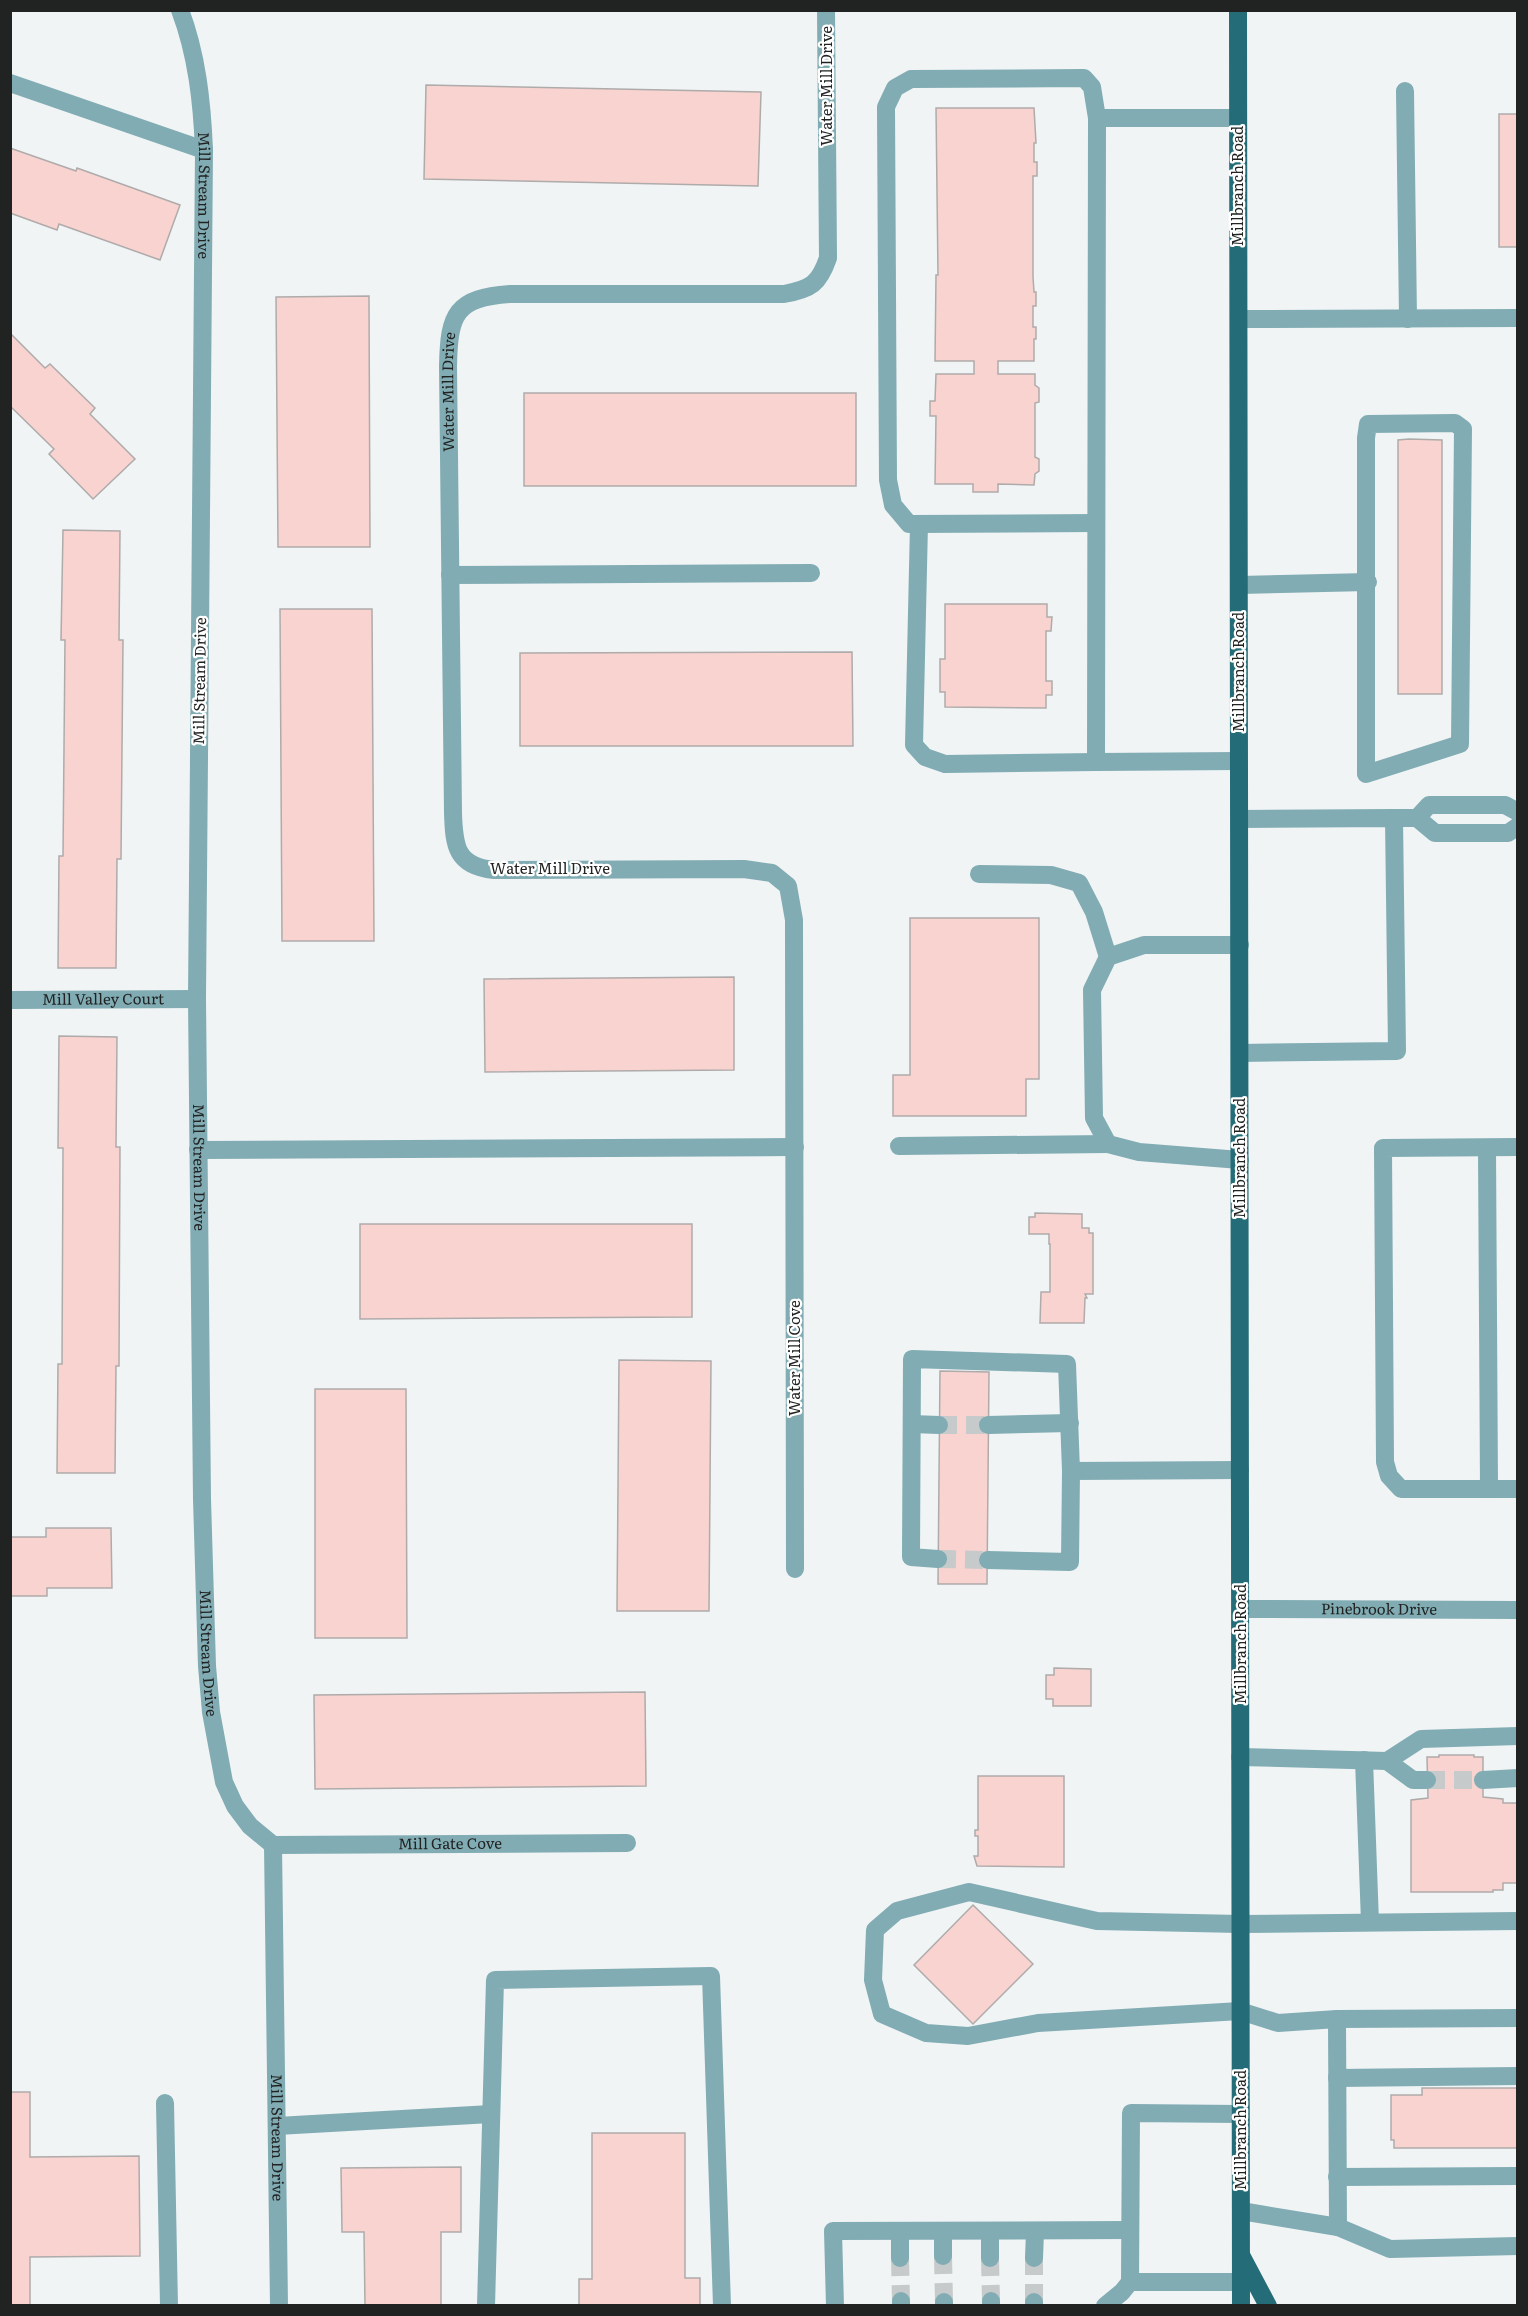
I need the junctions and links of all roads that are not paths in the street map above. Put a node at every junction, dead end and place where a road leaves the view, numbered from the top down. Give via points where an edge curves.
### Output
1 (180, 10) edge
2 (826, 10) edge
3 (1238, 10) edge
4 (10, 83) edge
5 (1405, 91) dead end
6 (1097, 118) junction
7 (1238, 118) junction
8 (204, 150) junction
9 (1518, 318) edge
10 (1239, 319) junction
11 (1408, 319) junction
12 (1096, 523) junction
13 (919, 524) junction
14 (811, 573) dead end
15 (450, 575) junction
16 (1368, 582) junction
17 (1239, 585) junction
18 (1239, 761) junction
19 (1096, 762) junction
20 (1518, 812) edge
21 (1394, 818) junction
22 (1417, 818) junction
23 (1240, 819) junction
24 (1518, 826) edge
25 (980, 874) dead end
26 (1240, 945) junction
27 (1108, 957) junction
28 (196, 999) junction
29 (10, 1000) edge
30 (1240, 1053) junction
31 (1108, 1143) junction
32 (899, 1146) dead end
33 (795, 1147) junction
34 (1518, 1147) edge
35 (1486, 1148) junction
36 (198, 1150) junction
37 (1240, 1160) junction
38 (1070, 1422) junction
39 (912, 1424) junction
40 (939, 1425) tunnel mouth
41 (988, 1425) tunnel mouth
42 (1240, 1470) junction
43 (1071, 1471) junction
44 (1489, 1489) junction
45 (1518, 1489) edge
46 (938, 1559) tunnel mouth
47 (988, 1560) tunnel mouth
48 (795, 1569) dead end
49 (1241, 1609) junction
50 (1518, 1610) edge
51 (1518, 1736) edge
52 (1240, 1757) junction
53 (1364, 1760) junction
54 (1387, 1761) junction
55 (1518, 1778) edge
56 (1427, 1780) tunnel mouth
57 (1483, 1780) tunnel mouth
58 (627, 1843) dead end
59 (273, 1845) junction
60 (1518, 1921) edge
61 (1370, 1922) junction
62 (1240, 1923) junction
63 (1240, 2011) junction
64 (1518, 2018) edge
65 (1337, 2019) junction
66 (1518, 2076) edge
67 (1337, 2078) junction
68 (165, 2103) dead end
69 (491, 2114) junction
70 (1240, 2114) junction
71 (277, 2126) junction
72 (1518, 2176) edge
73 (1337, 2177) junction
74 (1241, 2211) junction
75 (1338, 2227) junction
76 (1130, 2230) junction
77 (900, 2231) junction
78 (943, 2231) junction
79 (990, 2231) junction
80 (1035, 2232) junction
81 (1518, 2246) edge
82 (1241, 2255) junction
83 (943, 2256) tunnel mouth
84 (900, 2258) tunnel mouth
85 (990, 2258) tunnel mouth
86 (1034, 2258) tunnel mouth
87 (1130, 2282) junction
88 (1241, 2282) junction
89 (169, 2306) edge
90 (279, 2306) edge
91 (486, 2306) edge
92 (722, 2306) edge
93 (835, 2306) edge
94 (1105, 2306) edge
95 (1241, 2306) edge
96 (1268, 2306) edge

1 - 8 street, Mill Stream Drive via 199,82
2 - 15 street, Water Mill Drive via 828,258 822,275 807,288 784,294 510,294 467,302 454,317 448,340
3 - 7 main road, Millbranch Road
4 - 8 street
5 - 11 street
6 - 7 street
6 - 12 street
6 - 13 street via 1092,87 1084,78 911,79 895,88 886,107 888,480 893,505 909,524
7 - 10 main road, Millbranch Road
8 - 28 street, Mill Stream Drive
9 - 11 street
10 - 11 street
10 - 17 main road, Millbranch Road
12 - 13 street
12 - 19 street
13 - 19 street via 914,745 925,757 945,764
14 - 15 street
15 - 33 street, Water Mill Drive via 453,813 457,850 471,864 494,870 744,869 778,877 788,886 794,920
16 - 16 street via 1367,678 1366,774 1460,744 1462,429 1455,423 1368,424
16 - 17 street
17 - 18 main road, Millbranch Road
18 - 19 street
18 - 23 main road, Millbranch Road
20 - 22 street via 1505,805 1429,806
21 - 22 street
21 - 23 street
21 - 30 street via 1397,1051
22 - 24 street via 1435,833 1508,833
23 - 26 main road, Millbranch Road
25 - 27 street via 1051,875 1079,883 1094,912
26 - 27 street via 1144,945
26 - 30 main road, Millbranch Road
27 - 31 street via 1092,990 1094,1118
28 - 29 street, Mill Valley Court
28 - 36 street, Mill Stream Drive
30 - 37 main road, Millbranch Road
31 - 32 street
31 - 37 street via 1139,1152
33 - 36 street
33 - 48 street, Water Mill Cove
34 - 35 street
35 - 44 street
35 - 44 street via 1383,1148 1385,1462 1389,1476 1401,1489
36 - 59 street, Mill Stream Drive via 202,1498 211,1712 224,1782 234,1806
37 - 42 main road, Millbranch Road
38 - 39 street via 1067,1364 912,1359
38 - 41 street
38 - 43 street
39 - 40 street
39 - 46 street via 911,1557
42 - 43 street
42 - 49 main road, Millbranch Road
43 - 47 street via 1070,1562
44 - 45 street
49 - 50 street, Pinebrook Drive
49 - 52 main road, Millbranch Road
51 - 54 street via 1421,1739
52 - 53 street
52 - 62 main road, Millbranch Road
53 - 54 street
53 - 61 street
54 - 56 street via 1413,1780
55 - 57 street
58 - 59 street, Mill Gate Cove
59 - 71 street, Mill Stream Drive
60 - 61 street
61 - 62 street
62 - 63 main road, Millbranch Road
62 - 63 street via 1097,1921 969,1892 897,1911 875,1930 873,1980 882,2014 926,2034 968,2036 1038,2023
63 - 65 street via 1278,2023
63 - 70 main road, Millbranch Road
64 - 65 street
65 - 67 street
66 - 67 street
67 - 73 street
68 - 89 street
69 - 71 street
69 - 91 street
69 - 92 street via 495,1980 711,1976
70 - 74 main road, Millbranch Road
70 - 76 street via 1131,2113
71 - 90 street, Mill Stream Drive
72 - 73 street
73 - 75 street
74 - 75 street
74 - 82 main road, Millbranch Road
75 - 81 street via 1390,2249
76 - 80 street
76 - 87 street
77 - 78 street
77 - 84 street
77 - 93 street via 833,2231
78 - 79 street
78 - 83 street
79 - 80 street
79 - 85 street
80 - 86 street
82 - 88 main road, Millbranch Road
82 - 96 main road
87 - 88 street
87 - 94 street
88 - 95 main road, Millbranch Road

